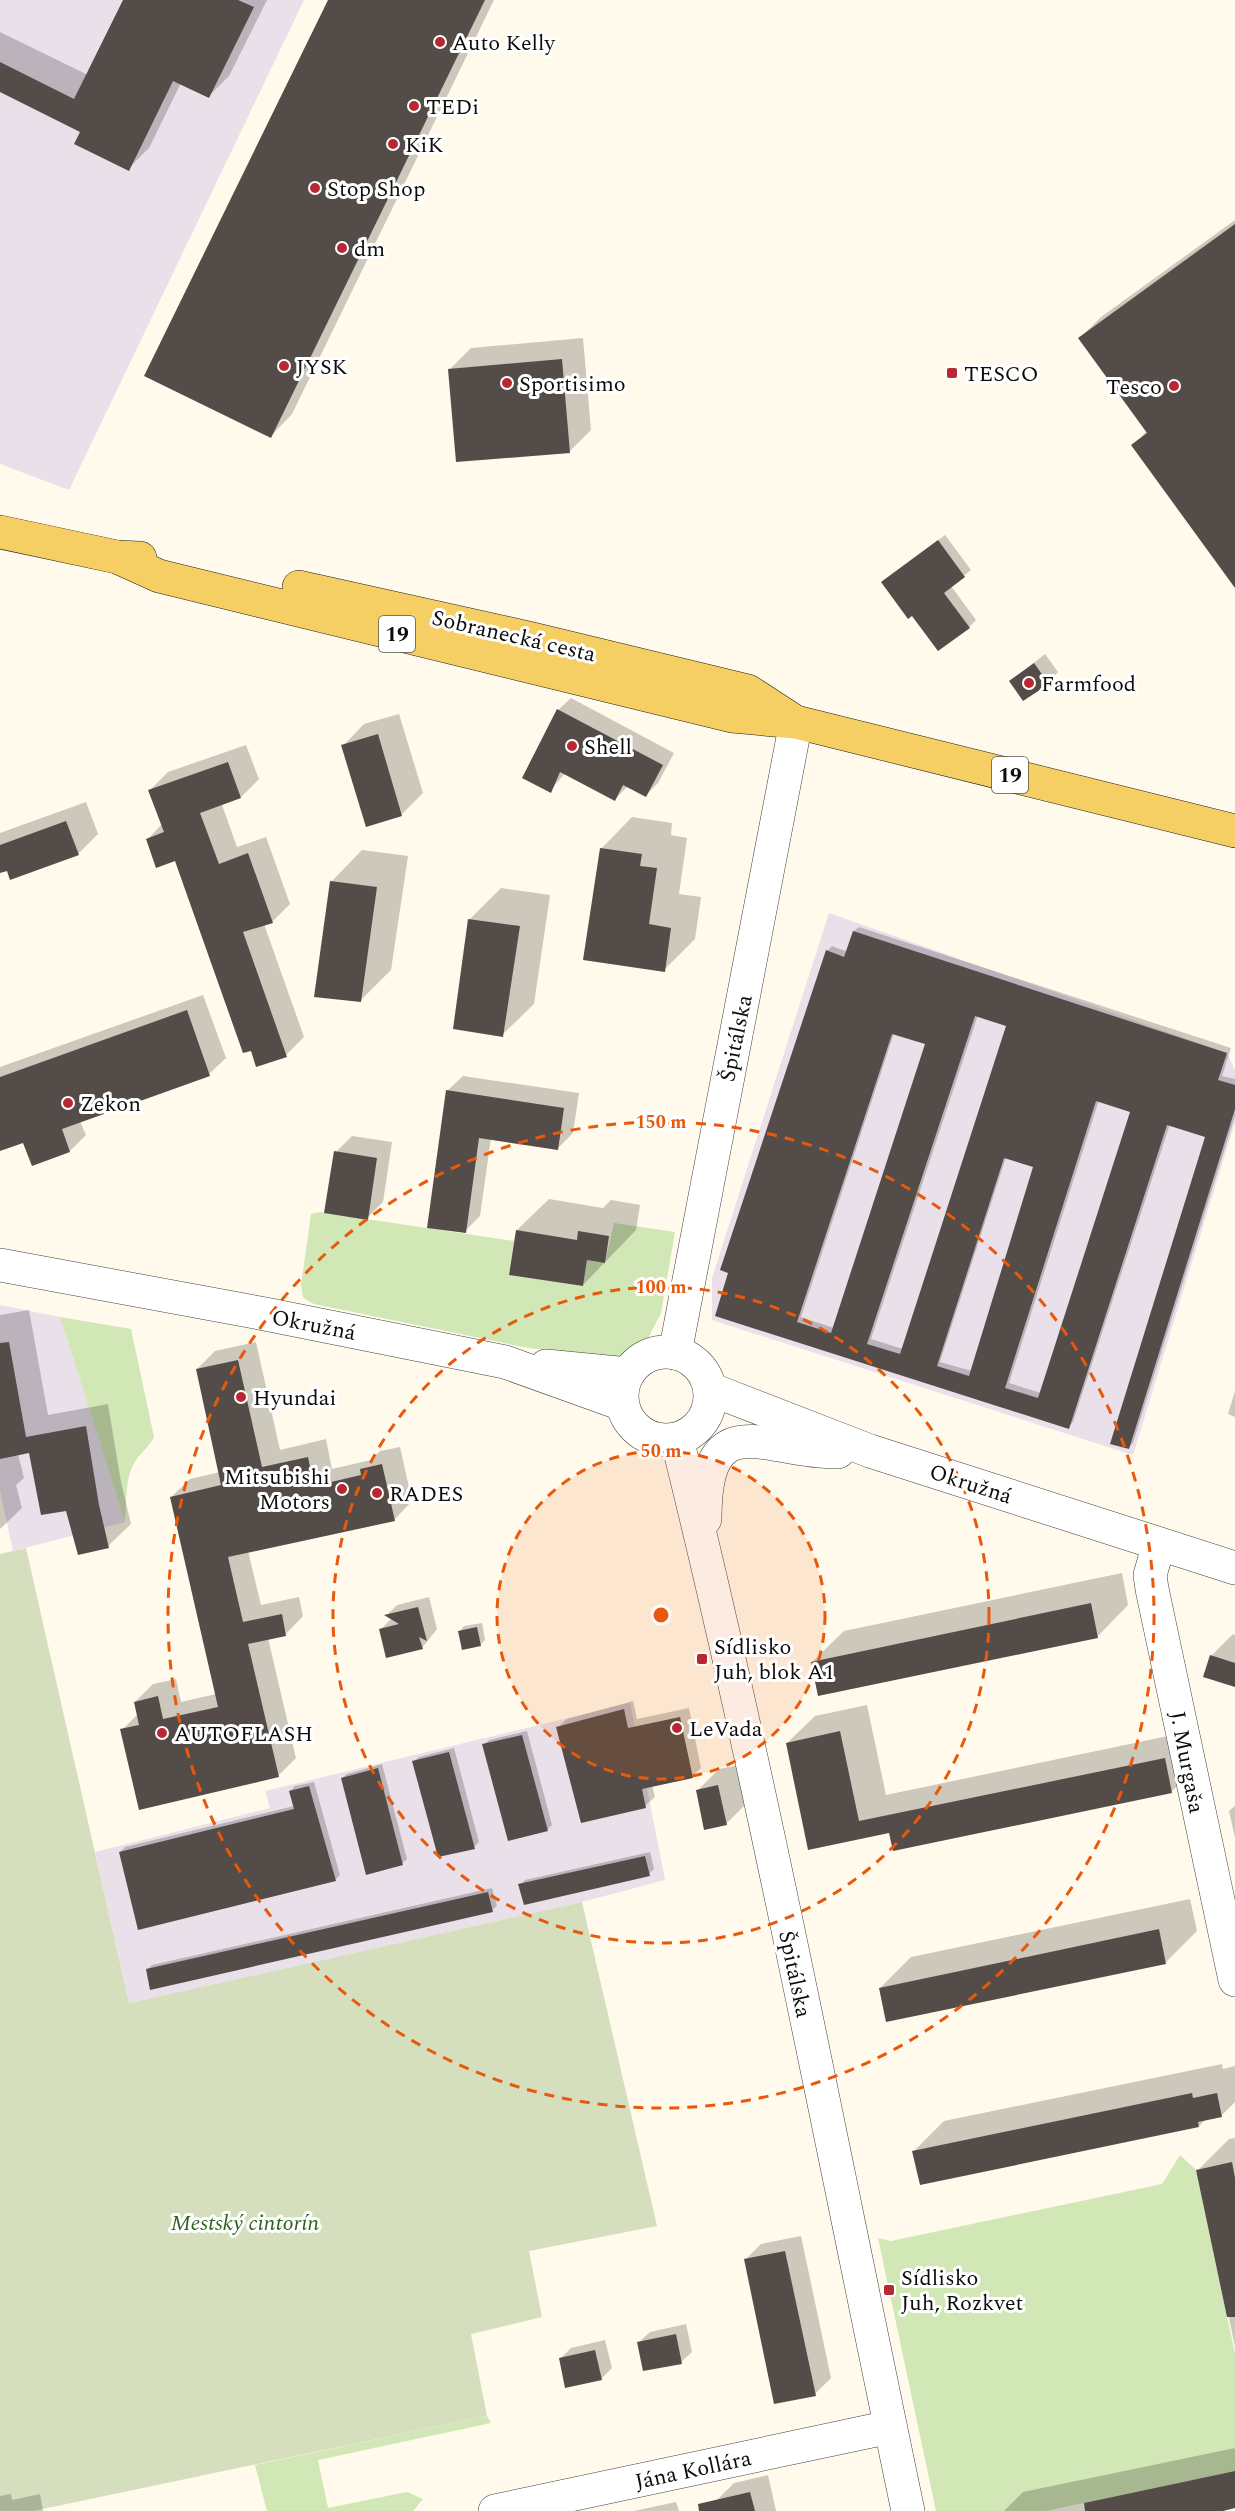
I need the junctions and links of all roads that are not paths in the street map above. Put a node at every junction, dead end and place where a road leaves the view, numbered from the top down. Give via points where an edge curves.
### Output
1 (0, 532) edge
2 (796, 722) junction
3 (1235, 831) edge
4 (0, 1265) edge
5 (675, 1353) junction
6 (625, 1389) junction
7 (710, 1389) junction
8 (690, 1431) junction
9 (870, 1451) junction
10 (1159, 1544) junction
11 (705, 1548) junction
12 (1235, 1568) edge
13 (1235, 1980) edge
14 (891, 2427) junction
15 (495, 2511) edge
16 (908, 2511) edge

1 - 2 main road, Sobranecká cesta / 19 via 117,557 159,576 720,713
2 - 3 main road, Sobranecká cesta / 19
2 - 5 street, Špitálska
4 - 6 street, Okružná via 289,1318
5 - 6 street via 648,1356
5 - 7 street via 699,1366
6 - 8 street via 631,1424 640,1432 664,1441
7 - 8 street via 709,1408
7 - 9 street, Okružná
8 - 9 street via 724,1424
8 - 11 street, Špitálska
9 - 10 street, Okružná
9 - 11 street via 823,1452 753,1440 728,1447 717,1458 710,1478
10 - 12 street, Okružná
10 - 13 street, J. Murgaša via 1150,1575 1152,1589
11 - 14 street, Špitálska
14 - 15 street, Jána Kollára
14 - 16 street, Špitálska

